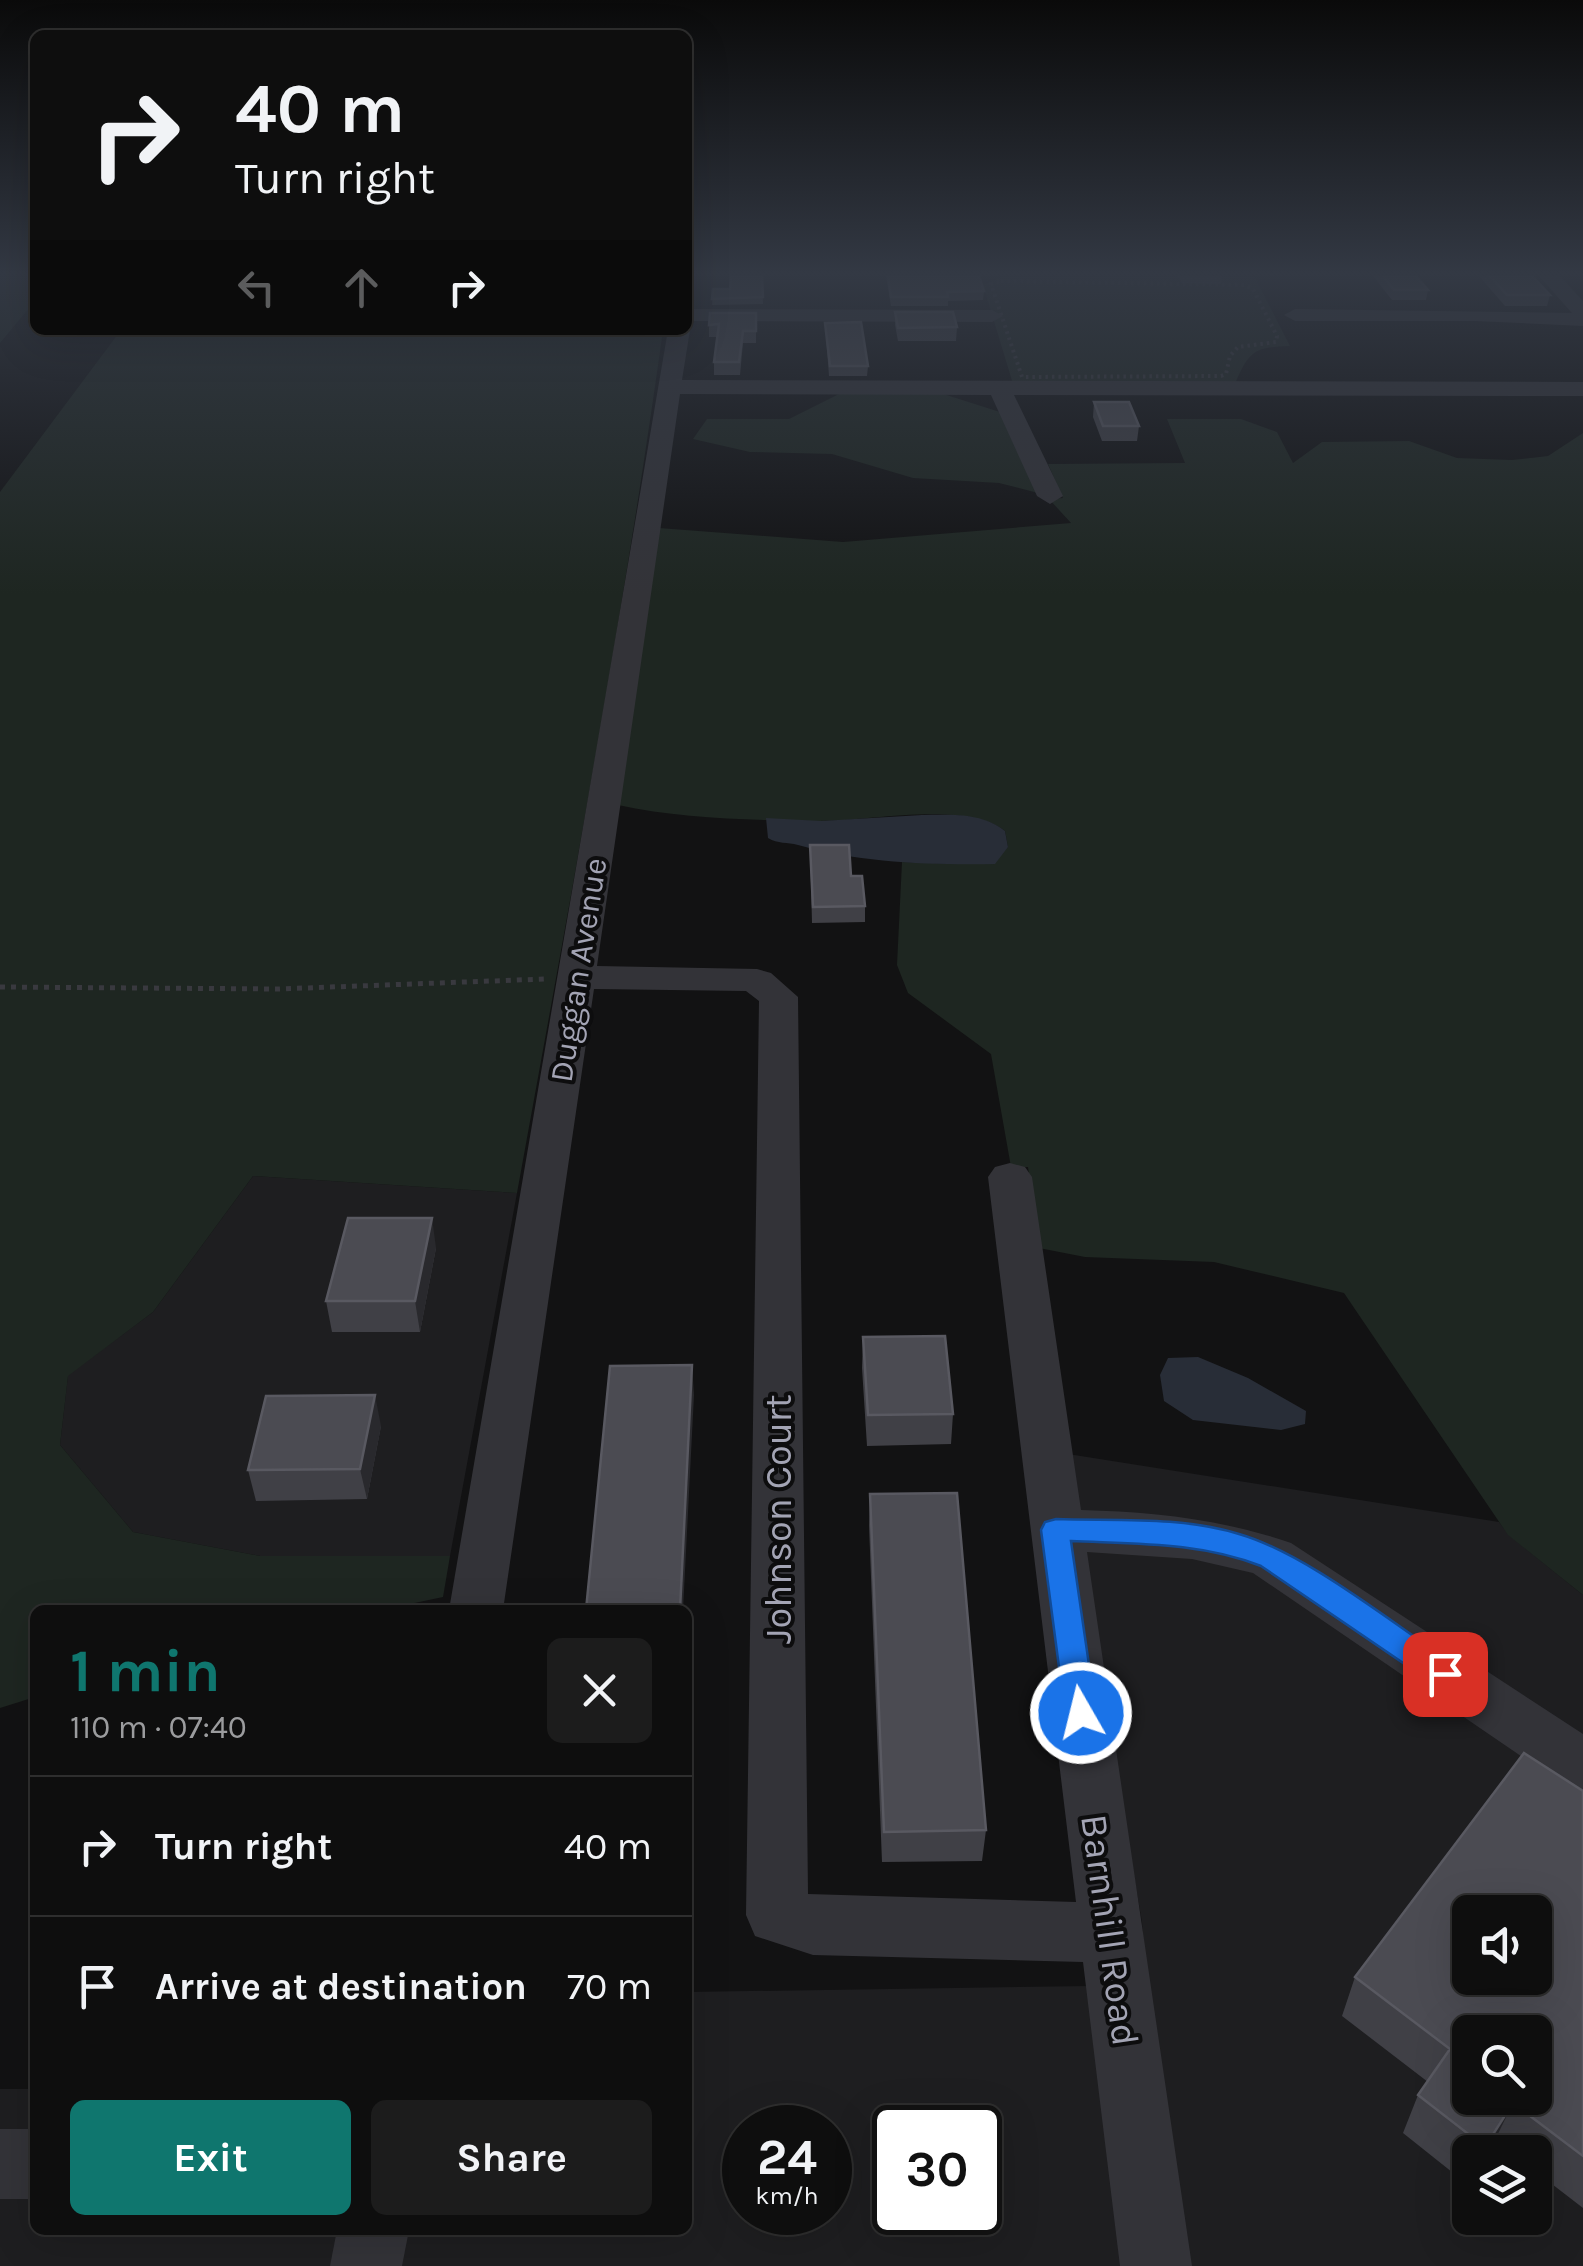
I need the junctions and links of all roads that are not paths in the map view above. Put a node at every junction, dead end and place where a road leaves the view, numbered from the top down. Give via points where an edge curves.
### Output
1 (671, 382) edge
2 (670, 388) junction
3 (1000, 388) junction
4 (1583, 389) edge
5 (1050, 496) dead end
6 (576, 978) junction
7 (1010, 1177) dead end
8 (1056, 1530) junction
9 (477, 1605) edge
10 (1583, 1766) edge
11 (1111, 1933) junction
12 (0, 2164) edge
13 (30, 2164) edge
14 (372, 2235) edge
15 (366, 2266) edge
16 (1156, 2266) edge

1 - 2 street, Duggan Avenue
2 - 3 street
2 - 6 street, Duggan Avenue
3 - 4 street
3 - 5 street
6 - 9 street, Duggan Avenue
6 - 11 street, Johnson Court via 737,978 757,981 779,998 777,1915 813,1924
7 - 8 street, Barnhill Road
8 - 10 street via 1190,1535 1272,1558
8 - 11 street, Barnhill Road
11 - 16 street, Barnhill Road
12 - 13 street
14 - 15 street

